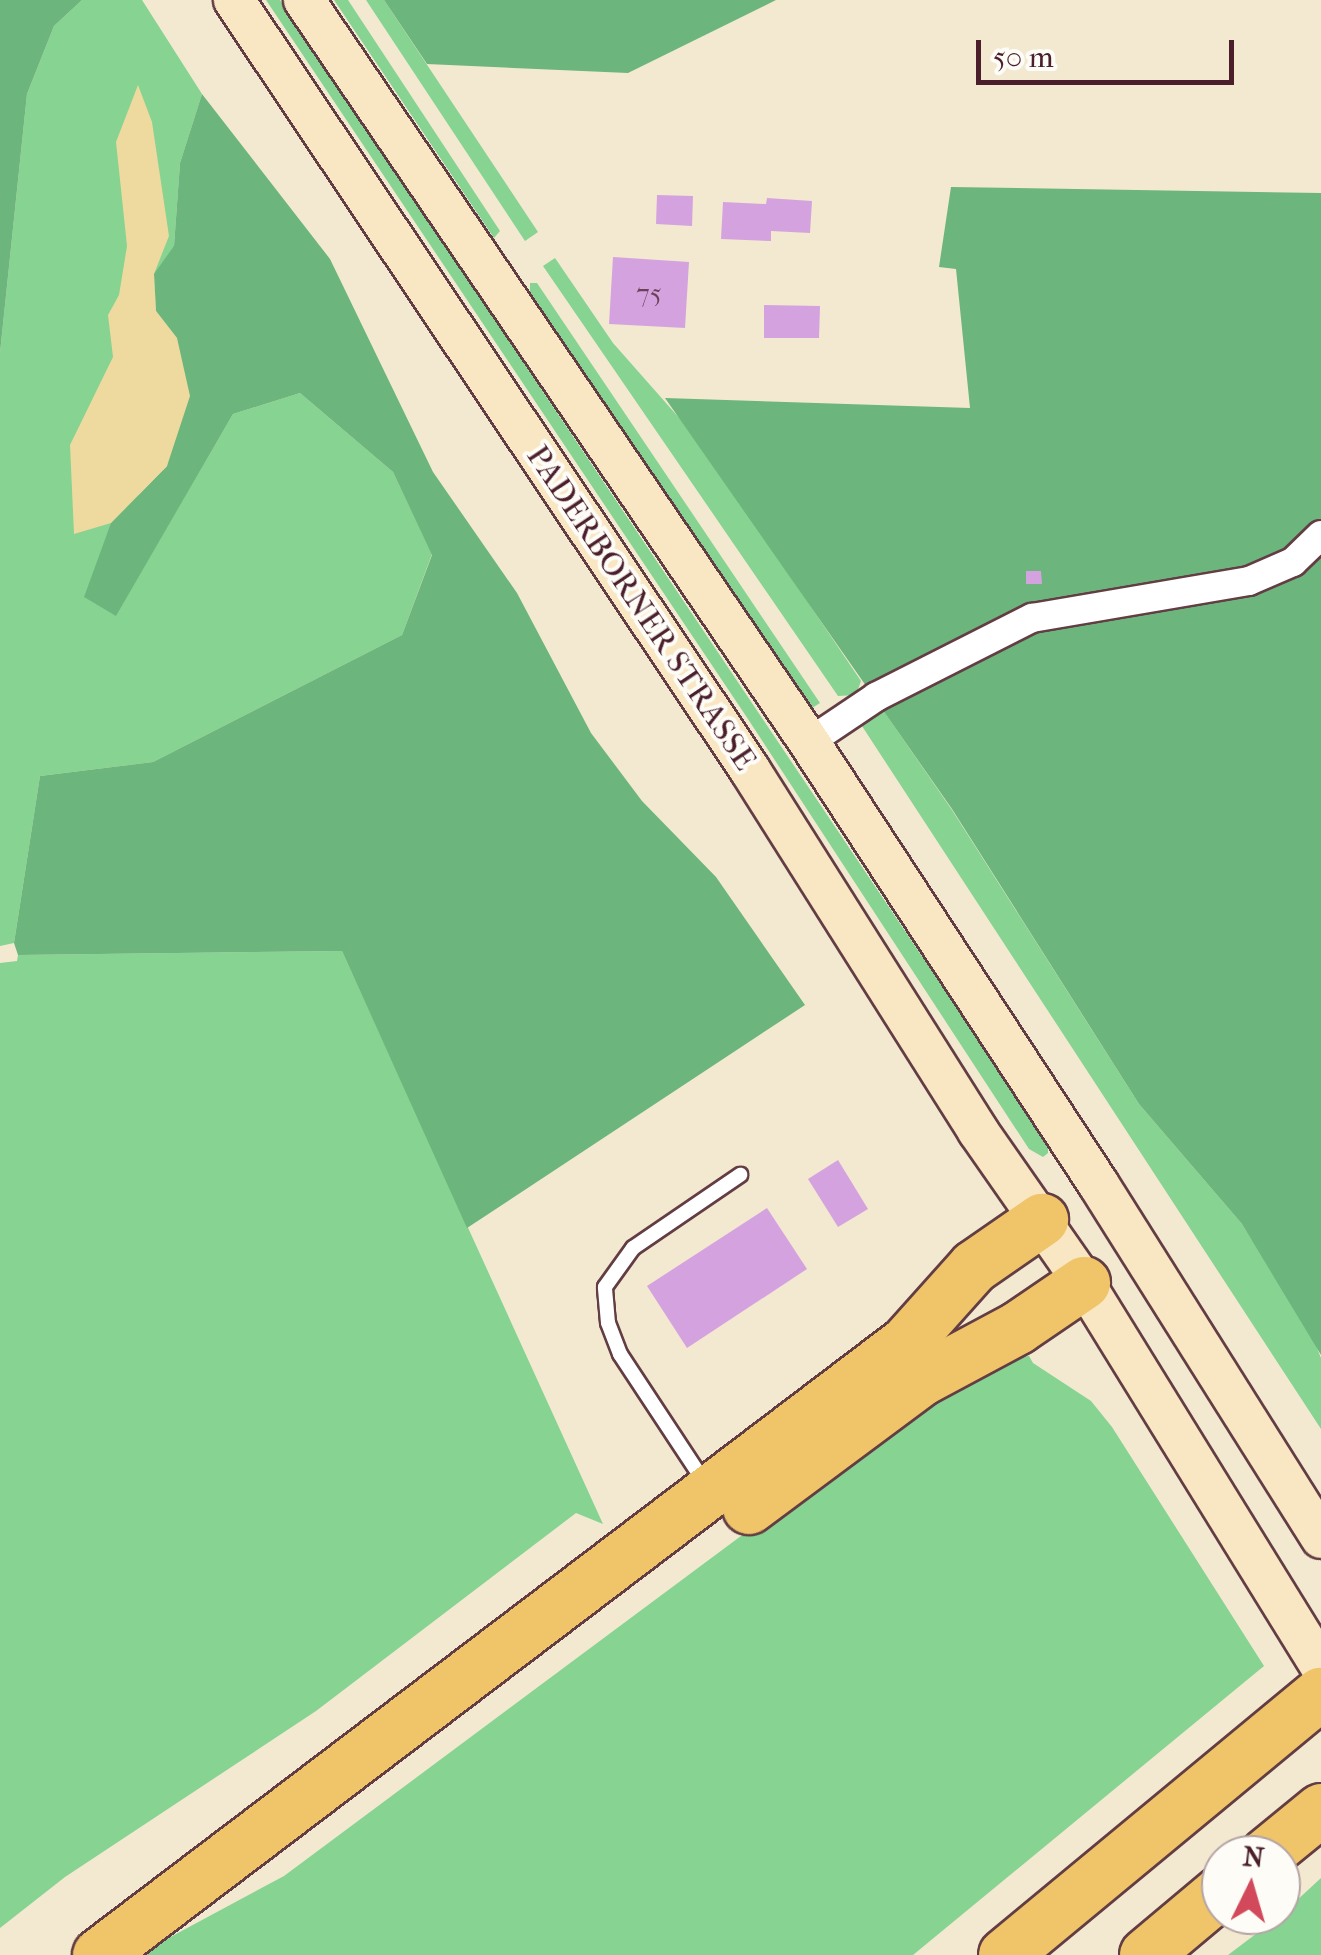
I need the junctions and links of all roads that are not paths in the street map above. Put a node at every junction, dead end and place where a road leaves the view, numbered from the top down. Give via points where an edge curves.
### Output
1 (234, 0) edge
2 (304, 0) edge
3 (1321, 535) edge
4 (809, 742) junction
5 (740, 1175) dead end
6 (1098, 1185) junction
7 (1042, 1220) junction
8 (1136, 1244) junction
9 (1084, 1283) junction
10 (711, 1492) junction
11 (1321, 1538) edge
12 (1321, 1667) edge
13 (1321, 1694) edge
14 (1201, 1909) edge
15 (147, 1920) junction
16 (99, 1955) edge
17 (1005, 1955) edge
18 (1146, 1955) edge

1 - 7 main road, PADERBORNER STRASSE
2 - 4 main road, PADERBORNER STRASSE
3 - 4 street via 1292,562 1250,581 1032,618 876,697
4 - 6 main road, PADERBORNER STRASSE
5 - 10 lane via 633,1248 605,1287 620,1354
6 - 7 main road
6 - 8 main road, PADERBORNER STRASSE
7 - 9 main road, PADERBORNER STRASSE
7 - 10 highway via 974,1267 906,1343
8 - 9 main road
8 - 11 main road, PADERBORNER STRASSE
9 - 12 main road, PADERBORNER STRASSE
9 - 15 highway via 923,1379 270,1861
10 - 15 highway
13 - 17 highway
14 - 18 highway
15 - 16 highway

